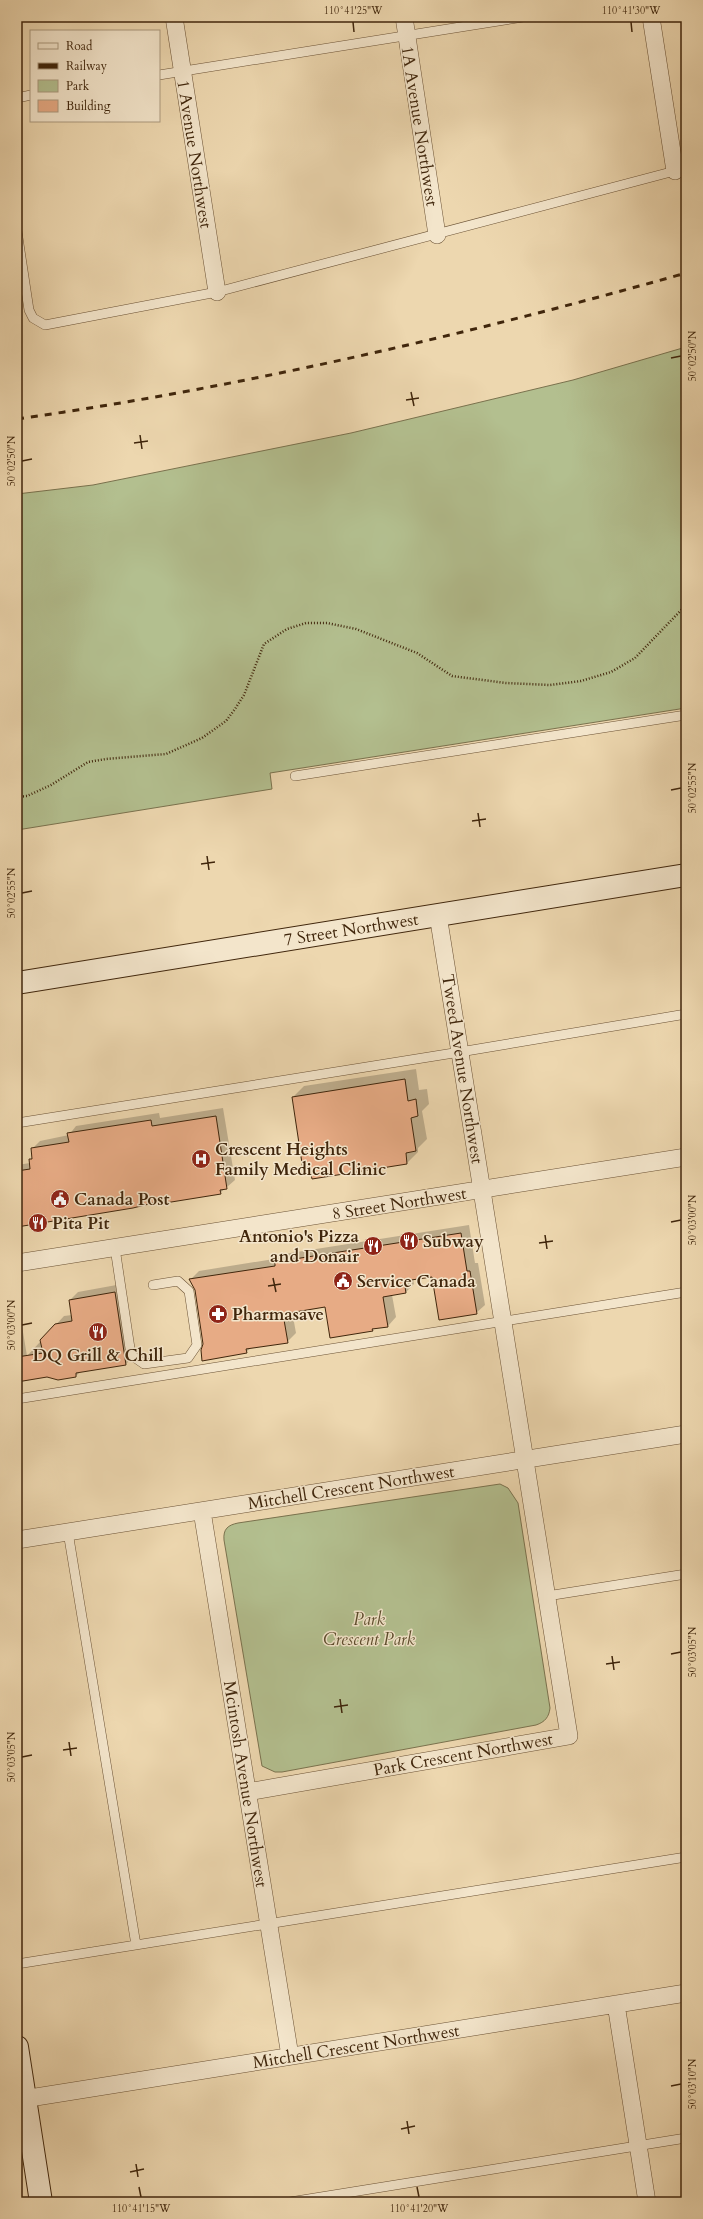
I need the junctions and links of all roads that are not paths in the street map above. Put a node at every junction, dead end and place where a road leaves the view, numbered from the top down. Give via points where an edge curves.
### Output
1 (174, 17) edge
2 (404, 17) edge
3 (523, 17) edge
4 (651, 17) edge
5 (407, 36) junction
6 (182, 72) junction
7 (160, 75) edge
8 (30, 95) edge
9 (17, 98) edge
10 (680, 169) edge
11 (17, 231) edge
12 (437, 235) junction
13 (217, 292) junction
14 (686, 715) edge
15 (295, 776) dead end
16 (686, 875) edge
17 (438, 915) junction
18 (17, 983) edge
19 (686, 1014) edge
20 (460, 1052) junction
21 (17, 1123) edge
22 (686, 1157) edge
23 (482, 1189) junction
24 (115, 1248) junction
25 (17, 1263) edge
26 (153, 1285) dead end
27 (686, 1292) edge
28 (504, 1321) junction
29 (17, 1398) edge
30 (686, 1434) edge
31 (526, 1460) junction
32 (202, 1510) junction
33 (68, 1532) junction
34 (17, 1540) edge
35 (686, 1574) edge
36 (547, 1596) junction
37 (247, 1792) junction
38 (686, 1857) edge
39 (268, 1924) junction
40 (136, 1945) junction
41 (17, 1964) edge
42 (686, 1993) edge
43 (616, 2004) junction
44 (17, 2047) edge
45 (290, 2056) junction
46 (21, 2099) edge
47 (686, 2138) edge
48 (638, 2146) junction
49 (41, 2202) edge
50 (290, 2202) edge
51 (647, 2202) edge

1 - 6 street, 1 Avenue Northwest
2 - 5 street, 1A Avenue Northwest
3 - 5 lane
4 - 10 street
5 - 6 lane
5 - 12 street, 1A Avenue Northwest
6 - 7 lane
6 - 13 street, 1 Avenue Northwest
8 - 9 lane
10 - 12 lane
11 - 13 lane via 29,310 33,318 46,325
12 - 13 lane
14 - 15 lane
16 - 17 street, 7 Street Northwest
17 - 18 street, 7 Street Northwest
17 - 20 street, Tweed Avenue Northwest
19 - 20 lane
20 - 21 lane
20 - 23 street, Tweed Avenue Northwest
22 - 23 street, 8 Street Northwest
23 - 24 street, 8 Street Northwest
23 - 28 street, Tweed Avenue Northwest
24 - 25 street, 8 Street Northwest
24 - 26 lane via 131,1355 144,1364 188,1358 197,1345 189,1291 178,1281
27 - 28 lane
28 - 29 lane
28 - 31 street, Tweed Avenue Northwest
30 - 31 street, Mitchell Crescent Northwest
31 - 32 street, Mitchell Crescent Northwest
31 - 36 street, Park Crescent Northwest
32 - 33 street, Mitchell Crescent Northwest
32 - 37 street, Mcintosh Avenue Northwest
33 - 34 street, Mitchell Crescent Northwest
33 - 40 lane
35 - 36 lane
36 - 37 street, Park Crescent Northwest via 569,1736
37 - 39 street, Mcintosh Avenue Northwest
38 - 39 lane
39 - 40 lane
39 - 45 street, Mcintosh Avenue Northwest
40 - 41 lane
42 - 43 street, Mitchell Crescent Northwest
43 - 45 street, Mitchell Crescent Northwest
43 - 48 street
44 - 46 street
45 - 46 street, Mitchell Crescent Northwest
46 - 49 street
47 - 48 lane
48 - 50 lane
48 - 51 street

